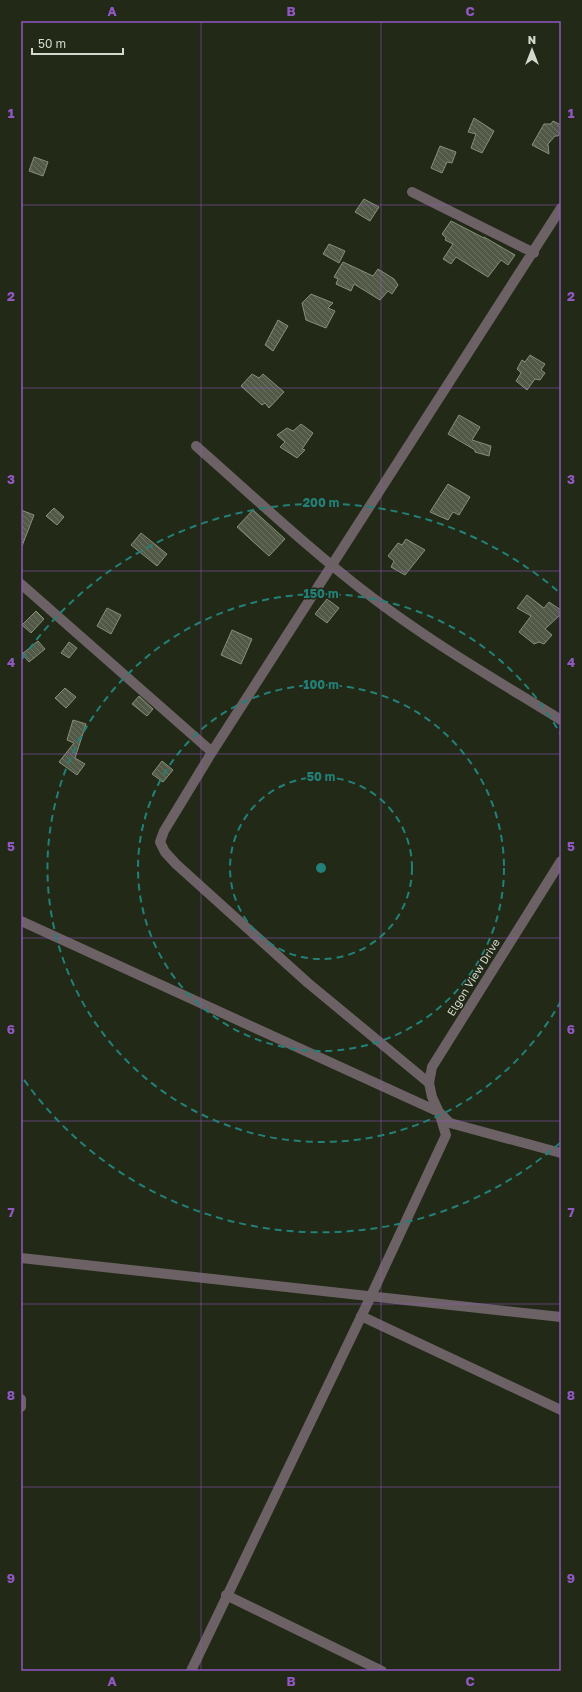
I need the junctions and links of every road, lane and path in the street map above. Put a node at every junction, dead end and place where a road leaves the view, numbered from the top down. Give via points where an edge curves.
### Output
1 (412, 192) dead end
2 (561, 208) edge
3 (534, 252) junction
4 (196, 446) dead end
5 (332, 565) junction
6 (21, 584) edge
7 (561, 720) edge
8 (212, 752) junction
9 (561, 861) edge
10 (21, 921) edge
11 (429, 1083) junction
12 (439, 1112) junction
13 (561, 1153) edge
14 (21, 1258) edge
15 (371, 1296) junction
16 (361, 1316) junction
17 (561, 1317) edge
18 (21, 1399) edge
19 (21, 1407) edge
20 (561, 1410) edge
21 (226, 1595) junction
22 (190, 1671) edge
23 (382, 1671) edge

1 - 3 street
2 - 3 street
3 - 5 street
4 - 5 street
5 - 7 street via 417,630
5 - 8 street
6 - 8 street
8 - 11 street via 164,831 160,842 165,852 308,983
9 - 11 street, Elgon View Drive via 432,1066
10 - 12 street
11 - 12 street, Elgon View Drive
12 - 13 street via 450,1123
12 - 15 street, Elgon View Drive via 446,1135
14 - 15 street
15 - 16 street, Elgon View Drive
15 - 17 street
16 - 20 street
16 - 21 street, Elgon View Drive
18 - 19 street
21 - 22 street, Elgon View Drive
21 - 23 street

